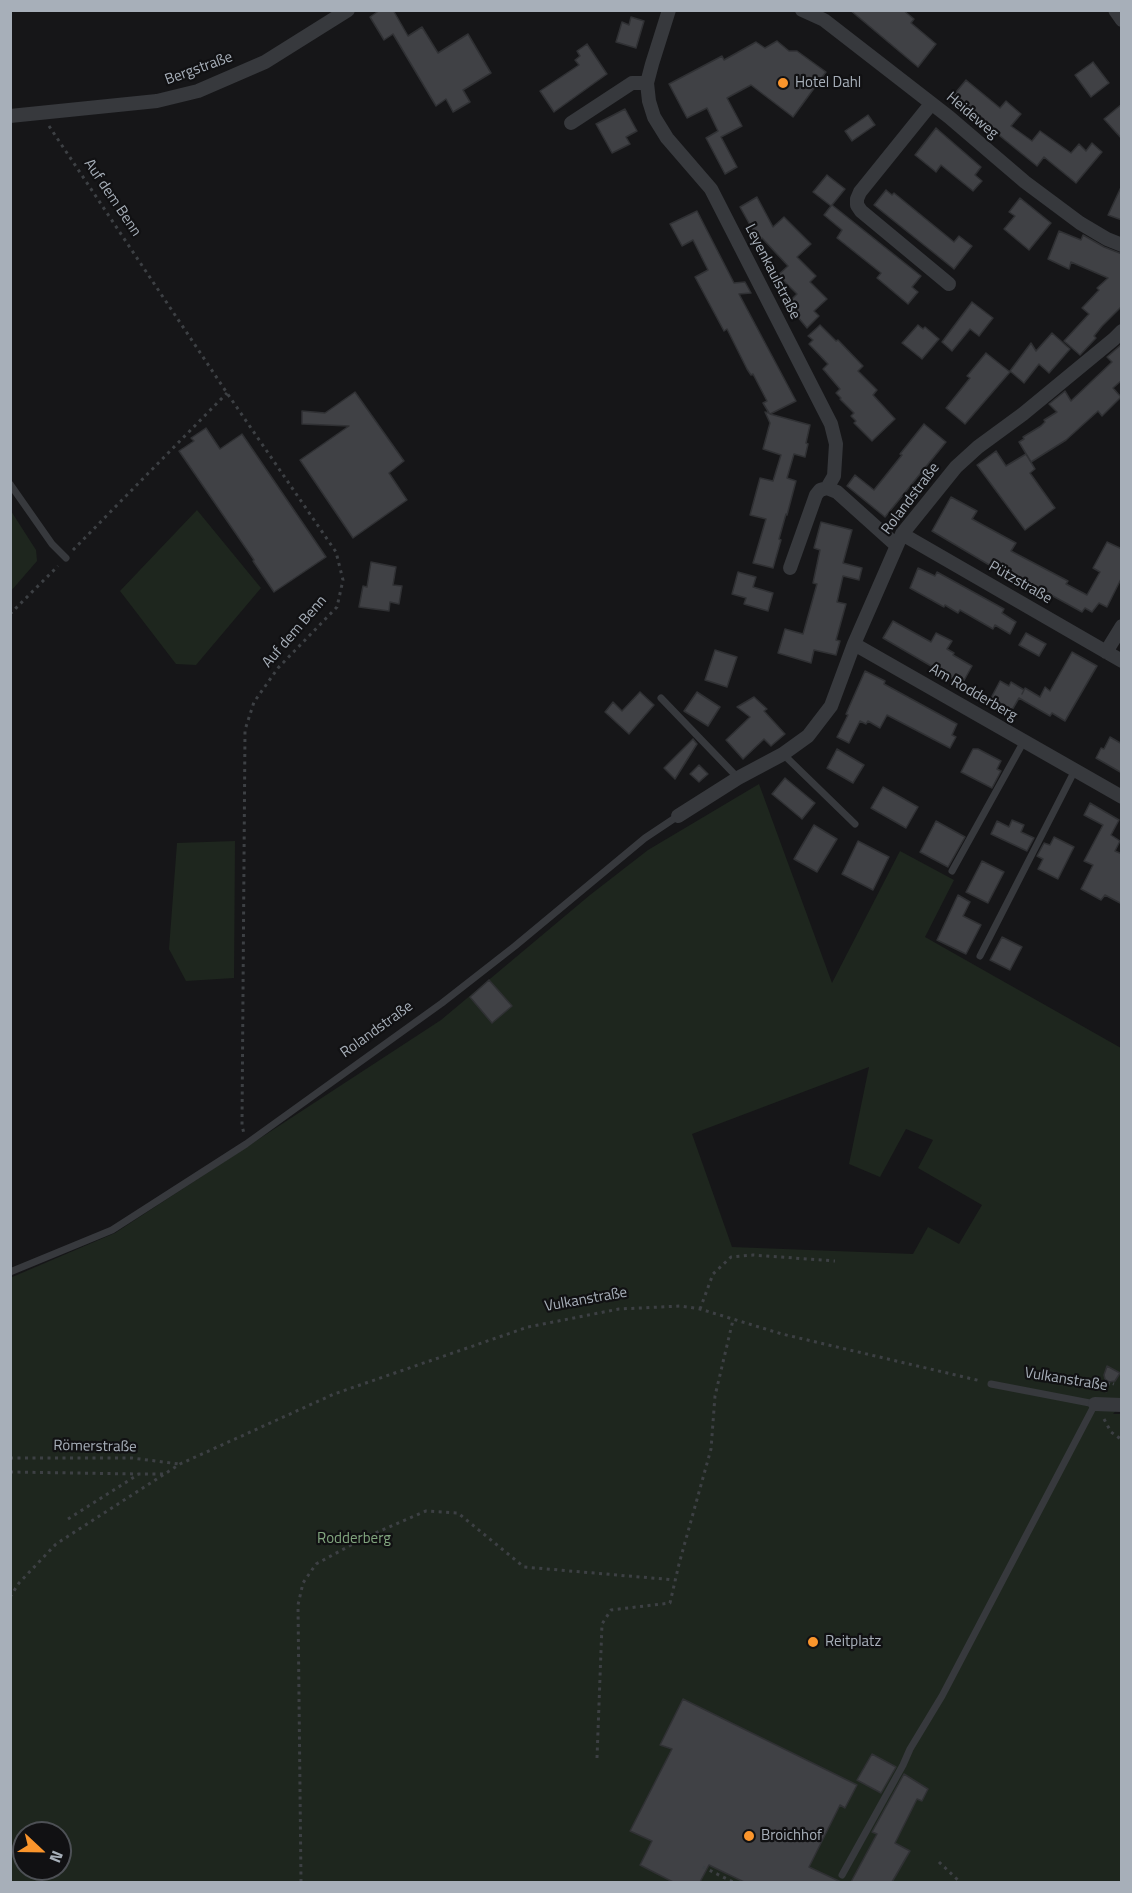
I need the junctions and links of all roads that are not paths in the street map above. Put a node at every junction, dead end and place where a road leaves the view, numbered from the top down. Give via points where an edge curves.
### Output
1 (348, 10) edge
2 (669, 10) edge
3 (802, 10) edge
4 (1115, 10) edge
5 (1122, 20) edge
6 (648, 83) junction
7 (931, 104) junction
8 (10, 116) edge
9 (571, 123) dead end
10 (1122, 245) edge
11 (949, 284) dead end
12 (1122, 331) edge
13 (10, 484) edge
14 (828, 488) junction
15 (899, 539) junction
16 (66, 558) road end
17 (790, 568) dead end
18 (1122, 626) edge
19 (854, 644) junction
20 (1106, 652) junction
21 (1122, 661) edge
22 (662, 698) dead end
23 (1023, 741) junction
24 (783, 754) junction
25 (1075, 770) junction
26 (738, 778) junction
27 (1122, 797) edge
28 (678, 816) joint
29 (855, 824) dead end
30 (952, 871) dead end
31 (980, 956) dead end
32 (10, 1272) edge
33 (991, 1384) road end
34 (1095, 1404) junction
35 (1122, 1405) edge
36 (842, 1875) dead end

1 - 8 street, Bergstraße via 265,62 198,91 157,101
2 - 6 street, Leyenkaulstraße
3 - 7 street, Heideweg via 824,20
4 - 5 street
6 - 9 street via 632,83
6 - 14 street, Leyenkaulstraße via 649,101 659,128 711,189 831,424 836,463
7 - 10 street, Heideweg via 1071,216
7 - 11 street via 860,192 857,205
12 - 15 street, Rolandstraße via 978,447
13 - 16 lane
14 - 15 street
14 - 17 street, Leyenkaulstraße via 816,495
15 - 19 street, Rolandstraße
15 - 20 street, Pützstraße
18 - 20 street
19 - 23 street, Am Rodderberg
19 - 24 street, Rolandstraße via 831,706 808,736
20 - 21 street, Pützstraße
22 - 26 lane
23 - 25 street, Am Rodderberg
23 - 30 lane
24 - 26 street, Rolandstraße
24 - 29 lane
25 - 27 street, Am Rodderberg
25 - 31 lane
26 - 28 street, Rolandstraße
28 - 32 lane, Rolandstraße via 636,845 442,1004 246,1144 111,1230
33 - 34 lane, Vulkanstraße
34 - 35 street, Vulkanstraße
34 - 36 lane via 942,1696

